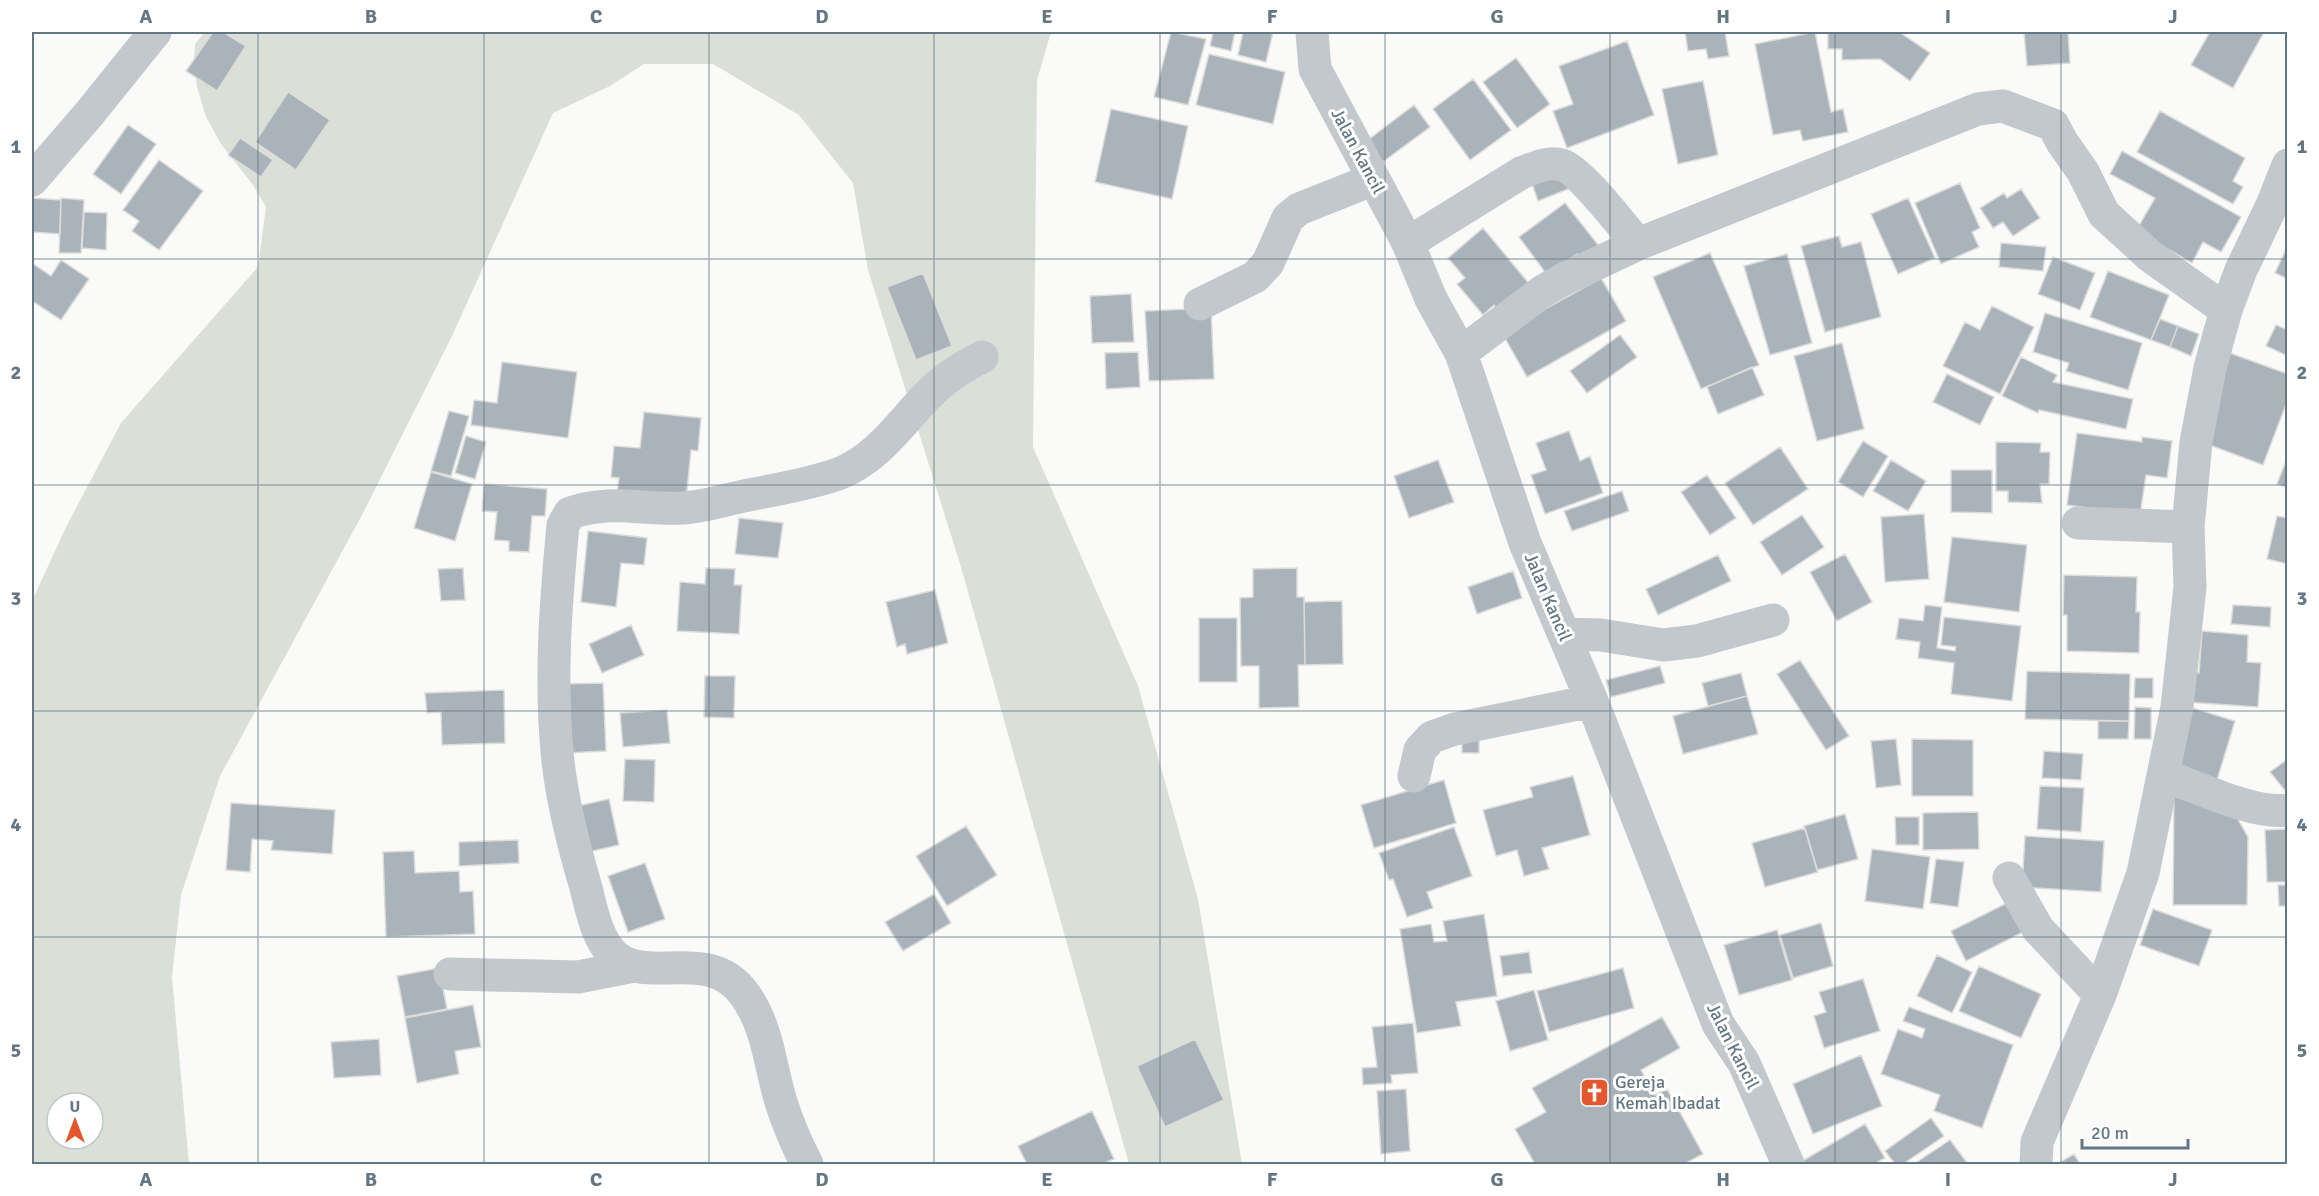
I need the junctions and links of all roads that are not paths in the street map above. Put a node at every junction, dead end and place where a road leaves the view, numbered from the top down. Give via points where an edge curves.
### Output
1 (155, 32) edge
2 (1312, 32) edge
3 (2288, 165) edge
4 (32, 180) edge
5 (1372, 180) junction
6 (1408, 243) junction
7 (1638, 244) junction
8 (1200, 304) dead end
9 (2226, 310) junction
10 (1461, 353) junction
11 (981, 357) dead end
12 (2078, 523) dead end
13 (2188, 527) junction
14 (1773, 620) dead end
15 (1564, 634) junction
16 (1592, 701) junction
17 (2164, 775) junction
18 (1414, 776) dead end
19 (2288, 810) edge
20 (2009, 878) dead end
21 (634, 966) junction
22 (450, 974) dead end
23 (2100, 995) junction
24 (807, 1164) edge
25 (1788, 1164) edge
26 (2036, 1164) edge

1 - 4 street
2 - 5 street, Jalan Kancil via 1315,69
3 - 9 street
5 - 6 street, Jalan Kancil
5 - 8 street via 1299,209 1288,218 1268,263 1255,277
6 - 7 street via 1521,173 1540,165 1562,165 1576,173
6 - 10 street, Jalan Kancil via 1431,299
7 - 9 street via 1997,105 2053,125 2104,214 2150,256
7 - 10 street via 1544,291
9 - 13 street via 2196,442
10 - 15 street, Jalan Kancil via 1525,543
11 - 21 street via 954,372 867,458 839,474 703,506 612,504 585,508 570,513 562,525 553,639 557,752 571,837 597,927 613,955
12 - 13 street
13 - 17 street via 2190,587
14 - 15 street via 1698,641 1663,645 1601,635
15 - 16 street, Jalan Kancil
16 - 18 street via 1432,737 1420,750
16 - 25 street, Jalan Kancil via 1719,1024 1744,1063
17 - 19 street via 2252,807 2275,812
17 - 23 street via 2143,873
20 - 23 street via 2038,929
21 - 22 street via 578,977
21 - 24 street via 700,968 719,973 746,996 763,1029 780,1100
23 - 26 street via 2037,1142

